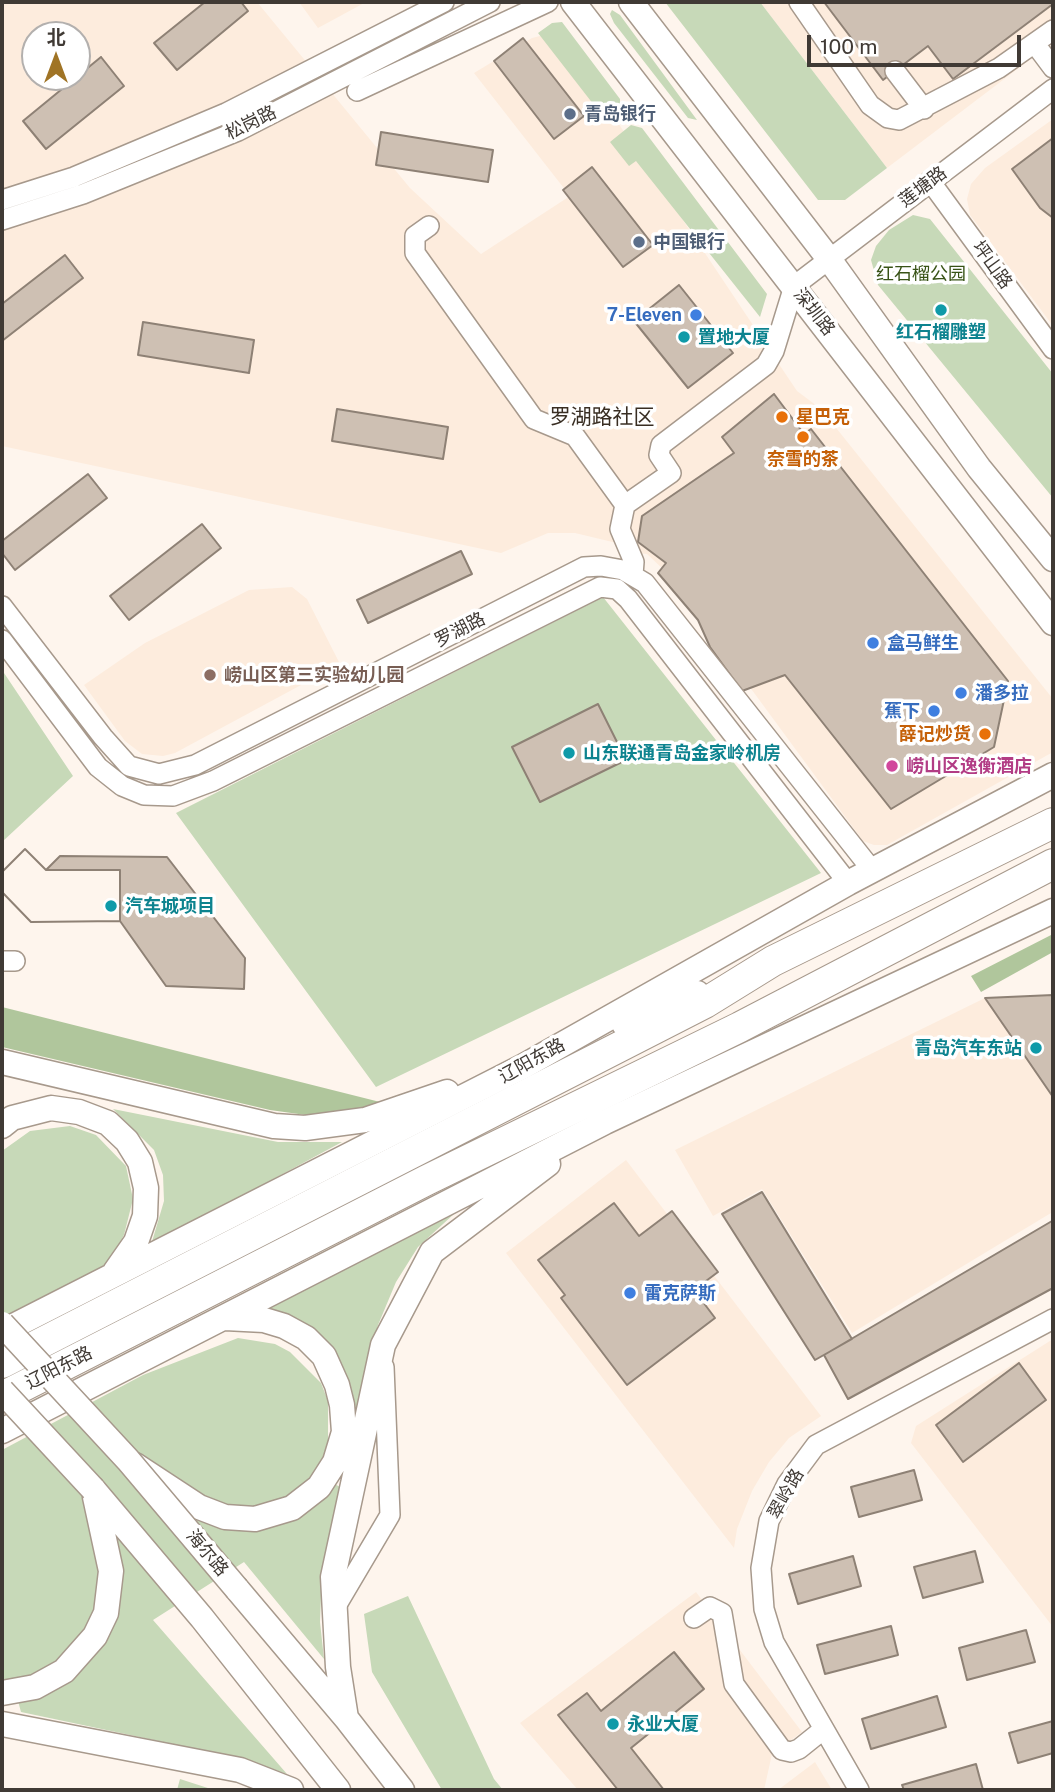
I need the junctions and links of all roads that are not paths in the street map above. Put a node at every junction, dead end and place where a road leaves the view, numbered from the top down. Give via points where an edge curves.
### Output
1 (444, 2) edge
2 (490, 2) edge
3 (548, 2) edge
4 (573, 2) edge
5 (631, 2) edge
6 (799, 2) edge
7 (1053, 30) edge
8 (1035, 44) junction
9 (1053, 68) edge
10 (895, 71) dead end
11 (1053, 89) edge
12 (357, 91) dead end
13 (923, 108) junction
14 (930, 181) junction
15 (2, 200) edge
16 (2, 220) edge
17 (429, 226) dead end
18 (829, 259) junction
19 (794, 286) junction
20 (1053, 349) edge
21 (625, 505) junction
22 (1053, 559) edge
23 (633, 575) junction
24 (2, 606) edge
25 (1053, 623) edge
26 (2, 640) edge
27 (1053, 775) edge
28 (1053, 822) edge
29 (1053, 864) edge
30 (872, 870) junction
31 (848, 883) junction
32 (1053, 911) edge
33 (773, 961) junction
34 (740, 1027) junction
35 (2, 1062) edge
36 (524, 1066) junction
37 (604, 1122) junction
38 (2, 1126) edge
39 (113, 1275) junction
40 (225, 1318) junction
41 (1053, 1319) edge
42 (2, 1324) edge
43 (2, 1332) edge
44 (383, 1345) junction
45 (2, 1363) edge
46 (2, 1391) edge
47 (2, 1397) edge
48 (2, 1431) edge
49 (128, 1460) junction
50 (93, 1489) junction
51 (335, 1608) junction
52 (694, 1618) dead end
53 (2, 1693) edge
54 (346, 1718) junction
55 (2, 1724) edge
56 (824, 1729) junction
57 (291, 1790) edge
58 (338, 1790) edge
59 (402, 1790) edge
60 (859, 1790) edge

1 - 15 street, 松岗路 via 226,113 74,177
2 - 16 street, 松岗路 via 238,131 83,194
3 - 12 street
4 - 19 main road, 深圳路
5 - 18 main road
6 - 13 street via 873,108 899,120
7 - 8 street
8 - 9 street
8 - 13 street
10 - 13 street
11 - 14 street, 莲塘路
14 - 18 street, 莲塘路
14 - 20 street, 坪山路
17 - 21 street via 415,236 415,253 534,419 575,436
18 - 19 street, 莲塘路
18 - 22 main road via 979,468
19 - 21 street via 766,365 661,445 659,454 671,473
19 - 25 main road, 深圳路
21 - 23 street via 620,529 634,562
23 - 24 street, 罗湖路 via 601,566 584,567 195,765 159,774 129,766
23 - 30 street, 罗湖路 via 645,583
26 - 31 street via 98,767 122,786 144,795 173,796 213,782 600,587 617,589
27 - 30 main road, 辽阳东路
28 - 33 highway, 辽阳东路
29 - 34 highway, 辽阳东路
30 - 31 main road, 辽阳东路
31 - 36 main road, 辽阳东路
32 - 37 main road, 辽阳东路
33 - 36 main road
33 - 45 highway, 辽阳东路 via 705,1003
34 - 37 main road
34 - 47 highway, 辽阳东路
35 - 36 main road via 274,1126 305,1128 365,1120
36 - 39 main road, 辽阳东路
37 - 40 main road, 辽阳东路
37 - 44 main road via 432,1252
38 - 39 main road via 12,1118 51,1108 108,1123 128,1141 140,1162 146,1188 145,1216 136,1242
39 - 43 main road, 辽阳东路
40 - 48 main road, 辽阳东路
40 - 49 main road, bridge via 284,1326 306,1338 324,1356 337,1385 344,1432 335,1461 319,1487 292,1508 255,1519 225,1517 199,1507
41 - 56 street, 翠岭路 via 816,1445 787,1484 769,1521 761,1568 764,1609 774,1642
42 - 49 main road, 海尔路, bridge
44 - 51 main road via 333,1577
44 - 51 street via 390,1515
46 - 50 main road, bridge
49 - 54 main road, 海尔路, bridge
50 - 53 main road via 110,1563 106,1613 95,1636 64,1671 35,1687
50 - 58 main road
51 - 54 main road
52 - 56 street via 710,1607 722,1612 734,1685 782,1750 799,1749
54 - 59 main road, 海尔路
55 - 57 main road via 240,1770
56 - 60 street, 翠岭路

